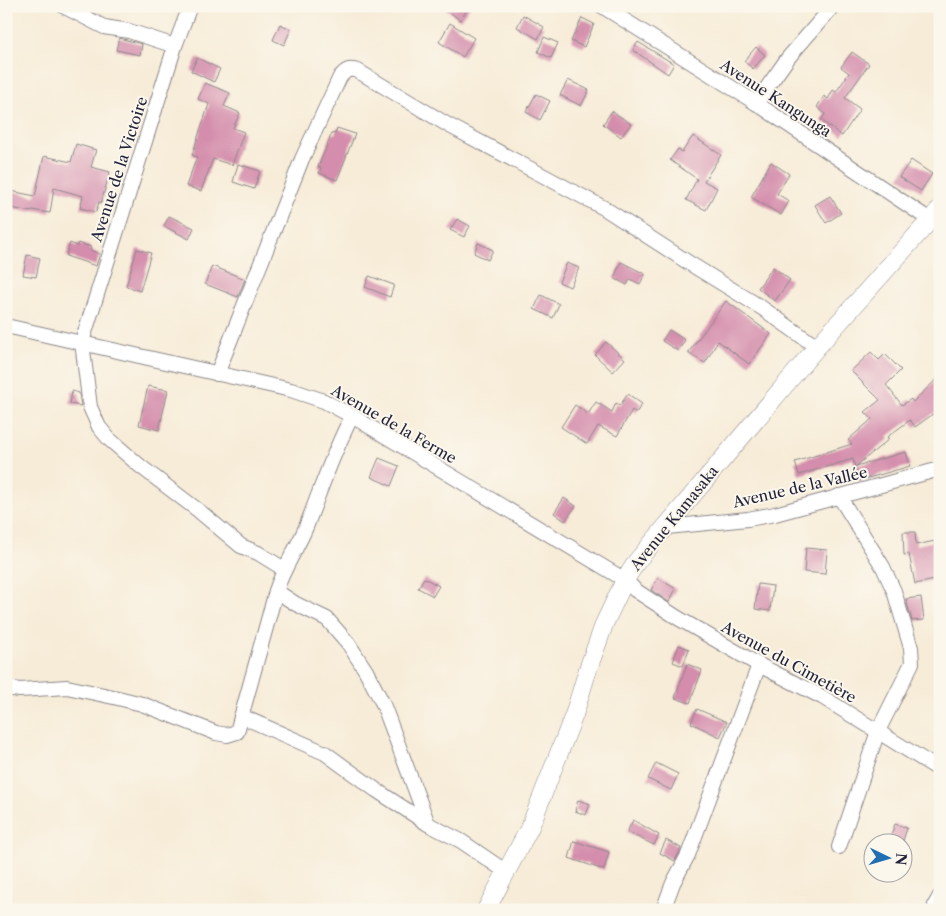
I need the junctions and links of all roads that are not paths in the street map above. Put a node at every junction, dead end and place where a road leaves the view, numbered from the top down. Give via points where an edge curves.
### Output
1 (63, 6) edge
2 (190, 6) edge
3 (602, 6) edge
4 (833, 6) edge
5 (175, 46) junction
6 (756, 103) junction
7 (935, 214) edge
8 (6, 326) edge
9 (82, 342) junction
10 (817, 347) junction
11 (217, 374) junction
12 (352, 416) junction
13 (940, 469) edge
14 (839, 496) junction
15 (667, 527) junction
16 (284, 569) junction
17 (625, 580) junction
18 (276, 591) junction
19 (759, 665) junction
20 (6, 688) edge
21 (241, 716) junction
22 (878, 731) junction
23 (939, 769) edge
24 (428, 824) junction
25 (839, 847) dead end
26 (505, 872) junction
27 (486, 910) edge
28 (663, 910) edge

1 - 5 street via 104,27 129,31
2 - 5 street, Avenue de la Victoire
3 - 6 street, Avenue Kangunga
4 - 6 street via 788,58
5 - 9 street, Avenue de la Victoire
6 - 7 street, Avenue Kangunga
7 - 10 street, Avenue Kamasaka
8 - 9 street, Avenue de la Ferme
9 - 11 street, Avenue de la Ferme
9 - 16 street via 90,407 109,439 241,546 258,552
10 - 11 street via 762,308 604,208 351,69 340,77 302,159
10 - 15 street, Avenue Kamasaka
11 - 12 street, Avenue de la Ferme via 308,396
12 - 16 street via 297,547
12 - 17 street, Avenue de la Ferme
13 - 14 street, Avenue de la Vallée
14 - 15 street, Avenue de la Vallée via 748,519
14 - 22 street via 890,583 912,648 912,663
15 - 17 street, Avenue Kamasaka
16 - 18 street
17 - 19 street, Avenue du Cimetière via 653,602
17 - 26 street, Avenue Kamasaka via 606,622 533,818
18 - 21 street
18 - 24 street via 327,618 348,643 383,704
19 - 22 street, Avenue du Cimetière via 822,697
19 - 28 street via 688,854
20 - 21 street via 67,687 142,704 227,735 236,732
21 - 24 street via 325,753
22 - 23 street, Avenue du Cimetière
22 - 25 street
24 - 26 street via 461,841
26 - 27 street, Avenue Kamasaka

